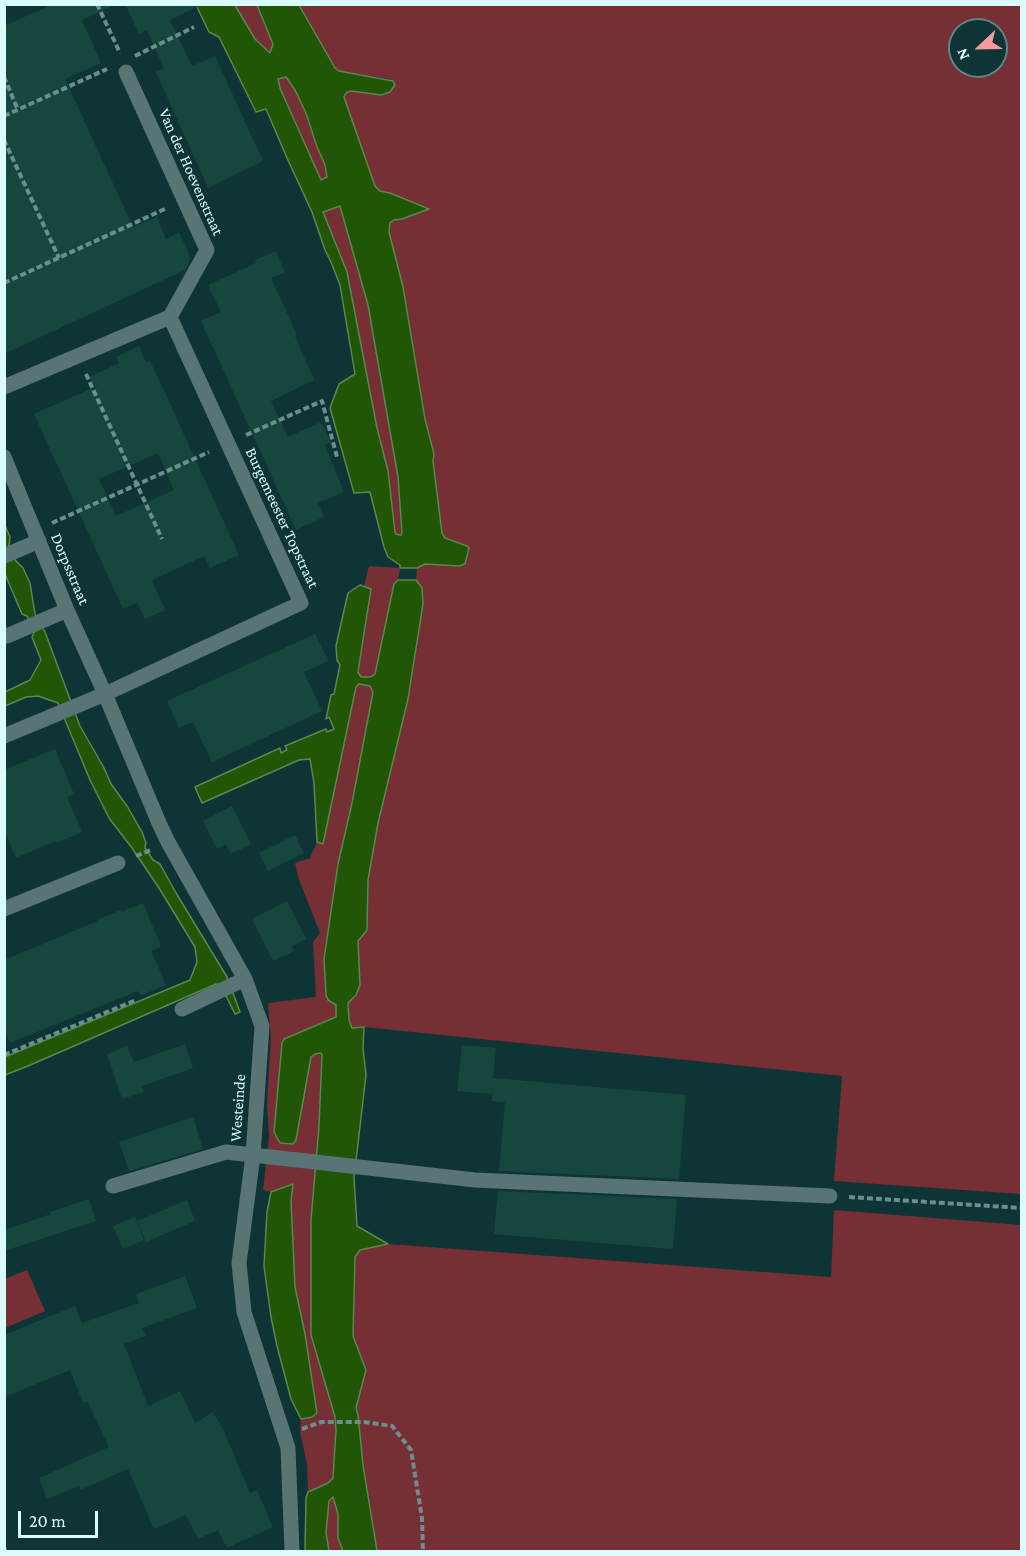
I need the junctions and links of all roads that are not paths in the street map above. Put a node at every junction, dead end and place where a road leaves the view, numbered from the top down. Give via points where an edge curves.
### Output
1 (125, 67) road end
2 (170, 317) junction
3 (4, 387) edge
4 (4, 457) edge
5 (37, 536) junction
6 (9, 554) edge
7 (68, 610) junction
8 (7, 636) dead end
9 (105, 694) junction
10 (4, 736) edge
11 (125, 860) road end
12 (4, 909) edge
13 (233, 985) junction
14 (182, 1009) dead end
15 (253, 1155) junction
16 (113, 1186) dead end
17 (830, 1196) road end
18 (292, 1551) edge

1 - 2 street, Van der Hoevenstraat via 207,249
2 - 3 street
2 - 9 street, Burgemeester Topstraat via 301,603
4 - 5 street, Dorpsstraat
5 - 6 street
5 - 7 street, Dorpsstraat
7 - 8 street
7 - 9 street, Dorpsstraat
9 - 10 street
9 - 13 street, Westeinde
11 - 12 street
13 - 14 street
13 - 15 street, Westeinde via 262,1026
15 - 16 street via 226,1152
15 - 17 street via 475,1180
15 - 18 street, Westeinde via 239,1263 244,1312 288,1448

